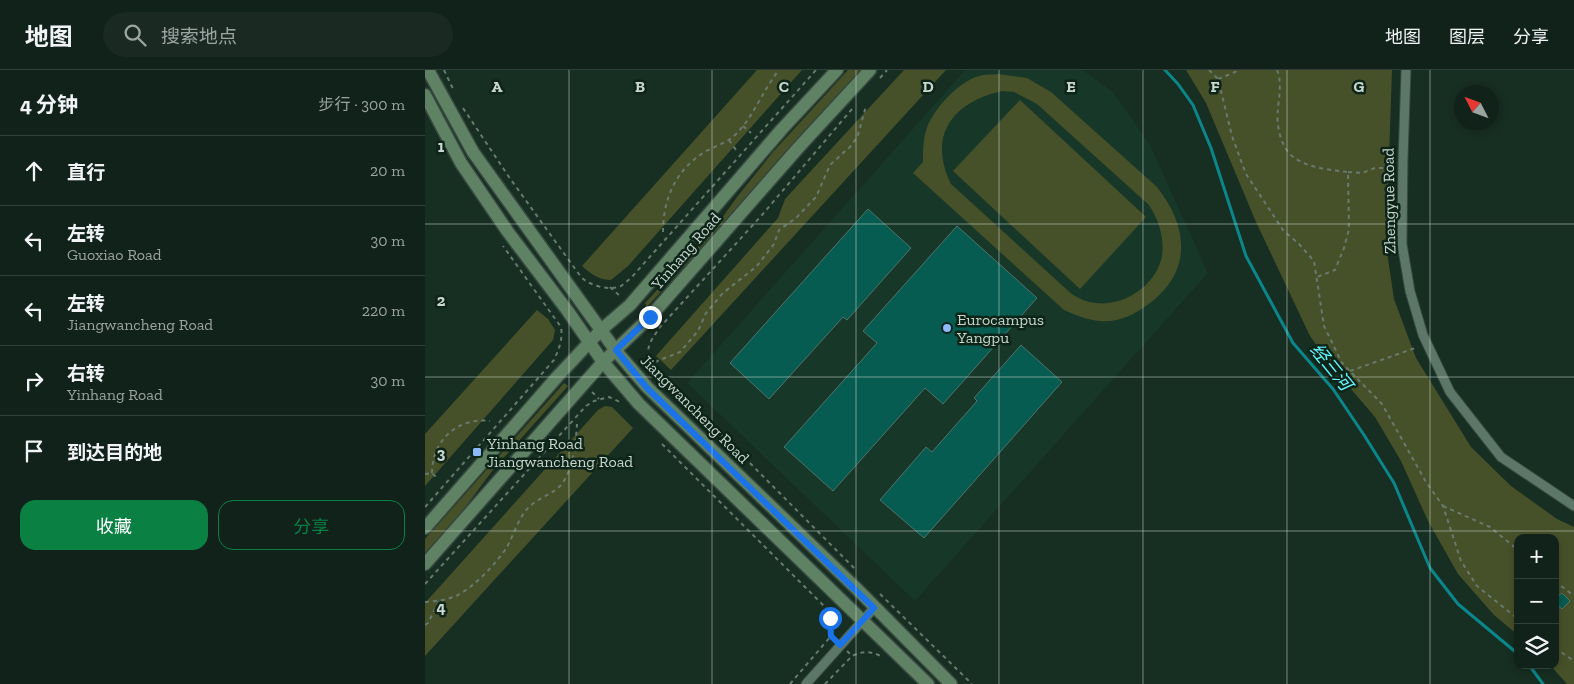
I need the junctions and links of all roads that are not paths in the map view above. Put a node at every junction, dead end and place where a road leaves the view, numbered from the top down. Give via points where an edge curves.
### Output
1 (429, 70) edge
2 (837, 70) edge
3 (1407, 70) edge
4 (875, 74) edge
5 (425, 95) edge
6 (601, 330) junction
7 (589, 343) junction
8 (616, 350) junction
9 (603, 362) junction
10 (1574, 506) edge
11 (425, 528) edge
12 (425, 564) edge
13 (874, 608) junction
14 (862, 620) junction
15 (806, 684) edge
16 (928, 684) edge
17 (951, 684) edge

1 - 6 street, Jiangwancheng Road via 473,152
2 - 6 street, Yinhang Road via 629,306
3 - 10 street, Zhengyue Road via 1402,244 1410,292 1423,334 1450,392 1501,457
4 - 8 street, Yinhang Road via 799,147 650,317
5 - 7 street via 461,162
6 - 7 street, Yinhang Road
6 - 8 street, Jiangwancheng Road
7 - 9 street
7 - 11 street, Yinhang Road
8 - 9 street, Yinhang Road
8 - 13 street, Jiangwancheng Road via 647,388
9 - 12 street, Yinhang Road
9 - 14 street via 639,404
13 - 14 street
13 - 17 street, Jiangwancheng Road
14 - 15 street
14 - 16 street

